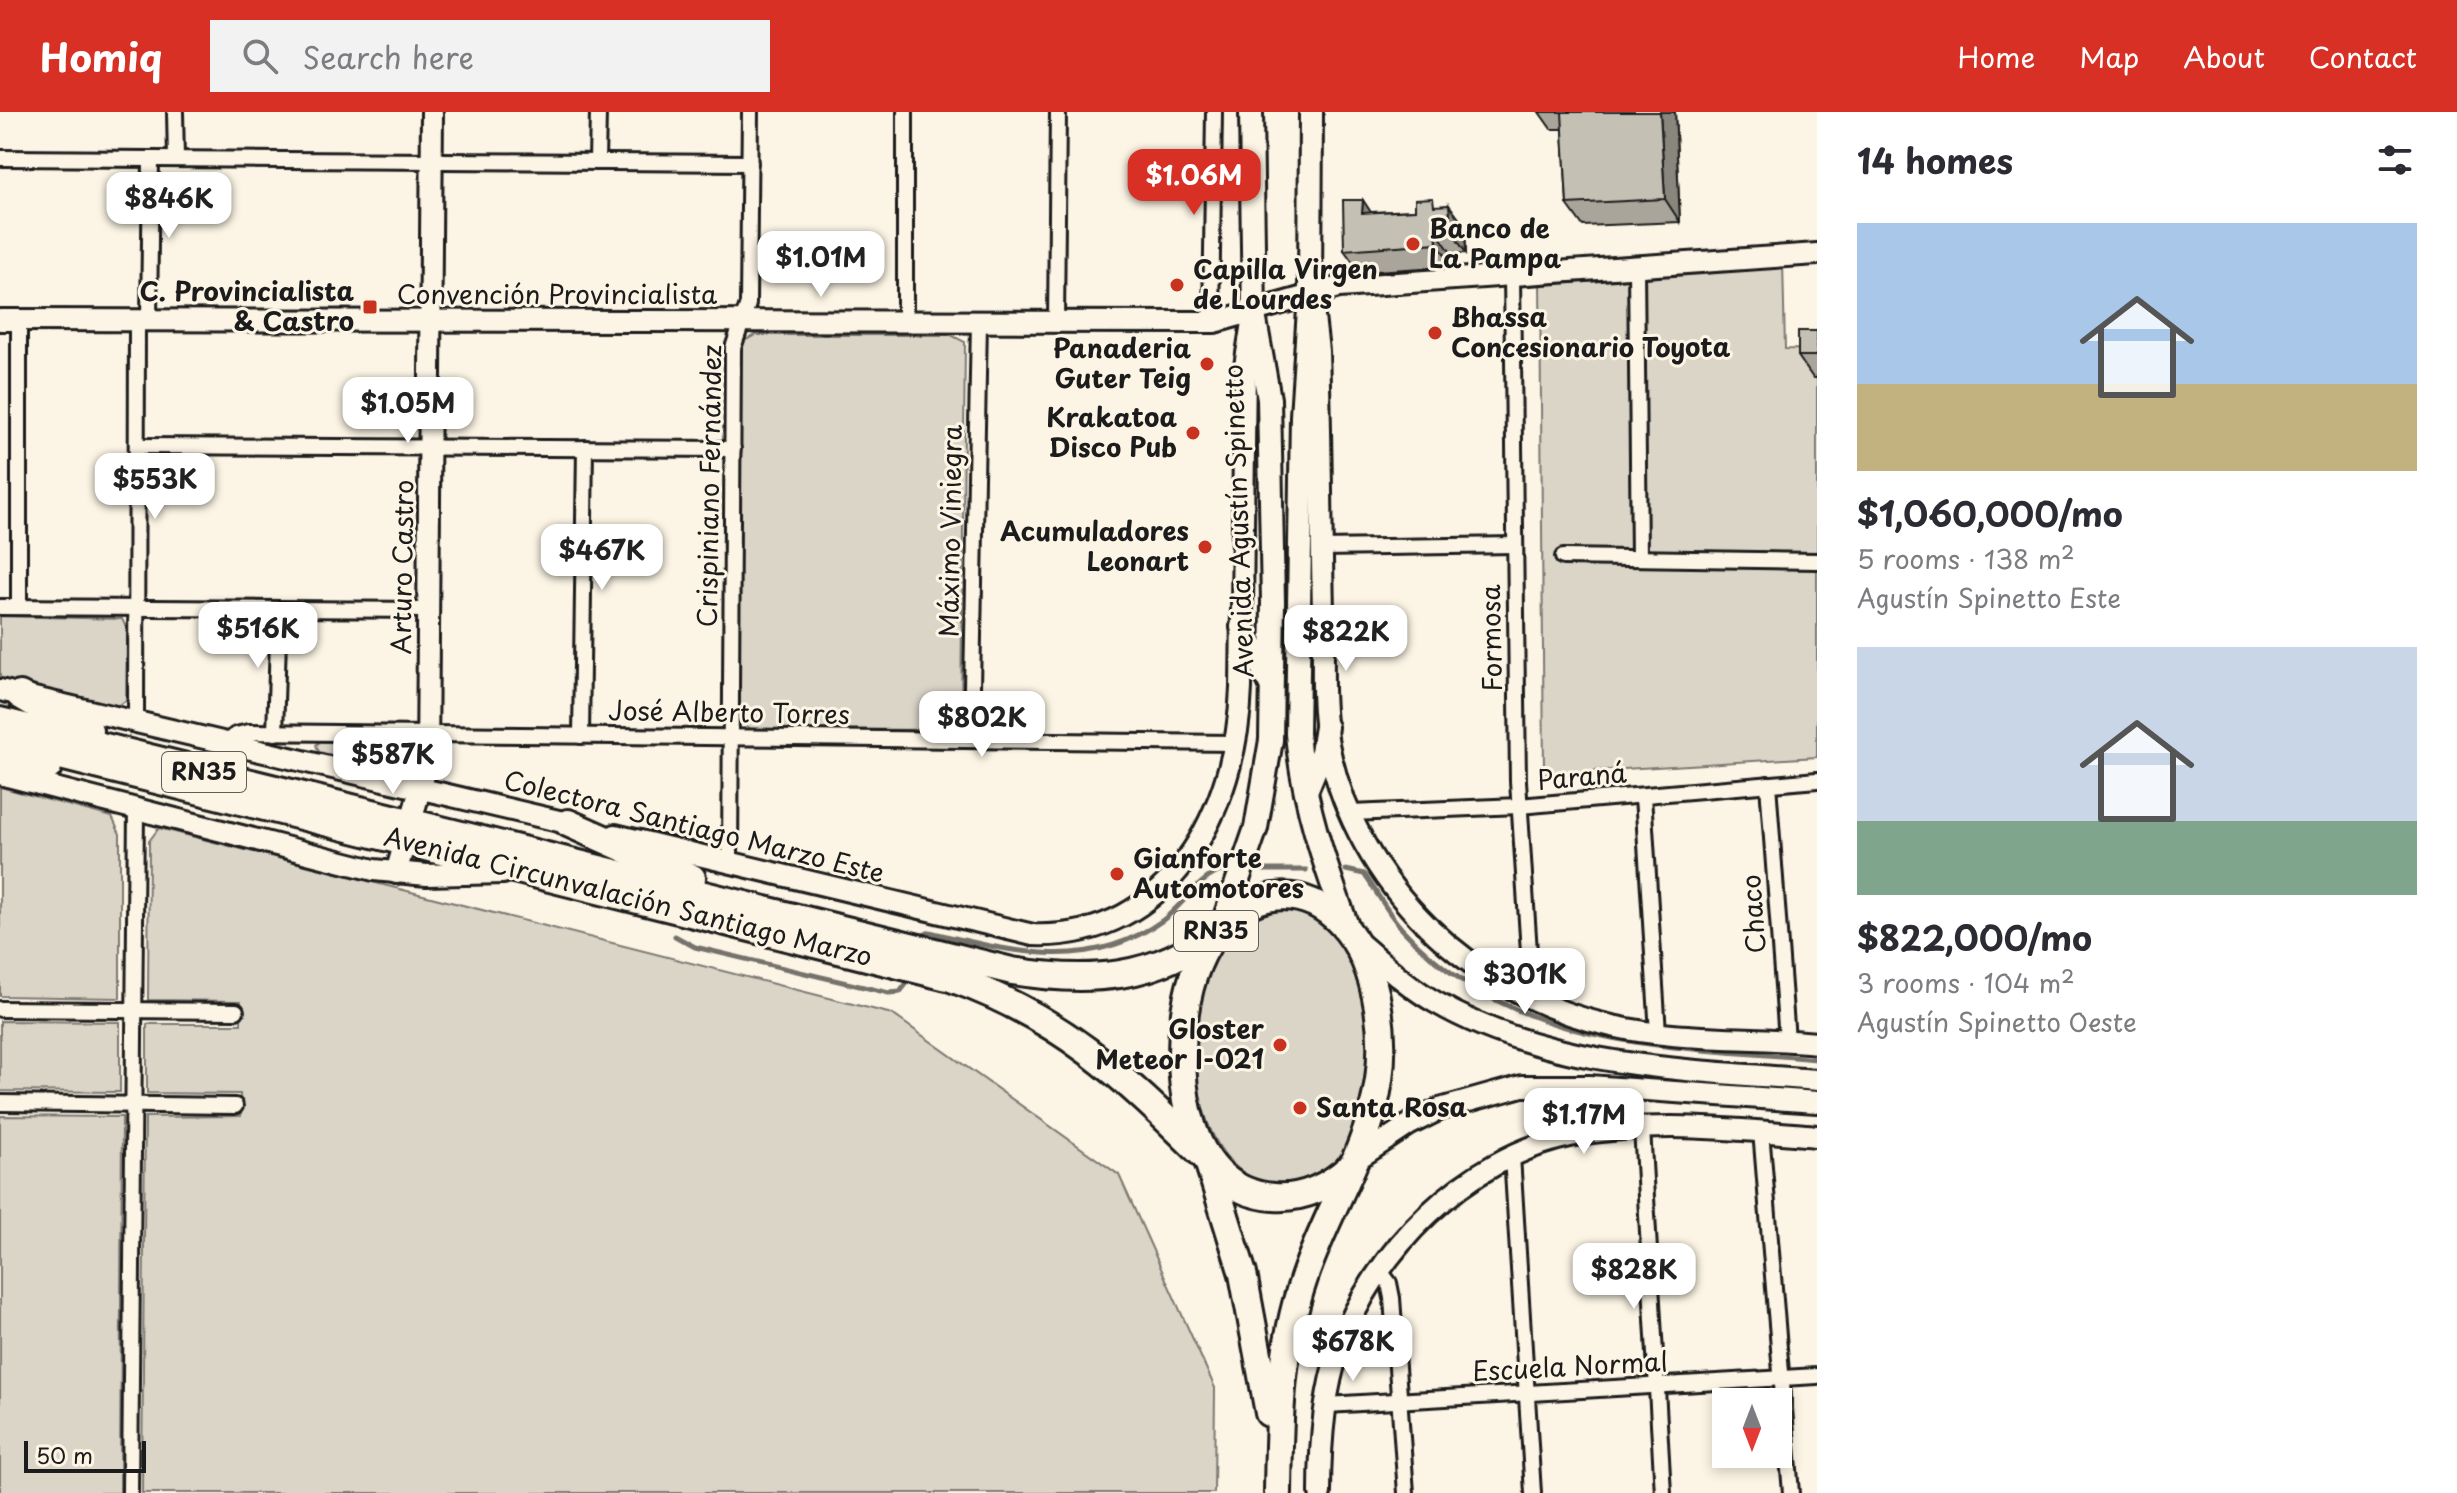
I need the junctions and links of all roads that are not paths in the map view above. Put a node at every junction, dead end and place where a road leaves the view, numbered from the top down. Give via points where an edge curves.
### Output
1 (175, 112) edge
2 (432, 112) edge
3 (598, 112) edge
4 (750, 112) edge
5 (905, 112) edge
6 (1058, 112) edge
7 (1214, 112) edge
8 (1251, 112) edge
9 (1311, 112) edge
10 (0, 158) edge
11 (151, 159) junction
12 (176, 159) junction
13 (432, 161) junction
14 (597, 162) junction
15 (750, 163) junction
16 (1817, 254) edge
17 (1636, 267) junction
18 (1512, 275) junction
19 (1310, 294) junction
20 (1254, 308) junction
21 (10, 320) edge
22 (143, 320) junction
23 (431, 321) junction
24 (743, 321) junction
25 (905, 321) junction
26 (979, 322) junction
27 (1056, 322) junction
28 (1211, 322) junction
29 (137, 446) junction
30 (430, 447) junction
31 (585, 448) junction
32 (733, 449) junction
33 (1515, 545) junction
34 (1322, 548) junction
35 (1563, 557) dead end
36 (1639, 558) junction
37 (1817, 561) edge
38 (0, 607) edge
39 (19, 607) junction
40 (136, 608) junction
41 (279, 609) junction
42 (429, 610) junction
43 (1242, 627) junction
44 (1272, 690) junction
45 (10, 692) edge
46 (0, 721) edge
47 (136, 721) junction
48 (1326, 727) junction
49 (275, 733) junction
50 (428, 734) junction
51 (581, 736) junction
52 (731, 737) junction
53 (971, 740) junction
54 (0, 741) edge
55 (227, 742) junction
56 (1235, 743) junction
57 (0, 762) edge
58 (0, 774) edge
59 (1817, 780) edge
60 (1768, 784) junction
61 (420, 787) junction
62 (1306, 791) junction
63 (1643, 796) junction
64 (329, 803) junction
65 (1519, 806) junction
66 (136, 809) junction
67 (1351, 813) junction
68 (294, 814) junction
69 (568, 823) junction
70 (406, 832) junction
71 (730, 863) junction
72 (526, 872) junction
73 (396, 873) junction
74 (1220, 926) junction
75 (1352, 934) junction
76 (900, 945) junction
77 (1532, 999) junction
78 (0, 1009) edge
79 (135, 1010) junction
80 (236, 1011) dead end
81 (1658, 1033) junction
82 (1787, 1040) junction
83 (1817, 1043) edge
84 (1817, 1080) edge
85 (1817, 1102) edge
86 (0, 1103) edge
87 (134, 1105) junction
88 (235, 1106) dead end
89 (1642, 1128) junction
90 (1761, 1131) junction
91 (1817, 1136) edge
92 (1512, 1156) junction
93 (1207, 1160) junction
94 (1353, 1164) junction
95 (1380, 1271) junction
96 (1817, 1376) edge
97 (1783, 1378) junction
98 (1657, 1385) junction
99 (1526, 1393) junction
100 (1399, 1401) junction
101 (1327, 1405) junction
102 (1278, 1465) junction
103 (130, 1493) edge
104 (1278, 1493) edge
105 (1320, 1493) edge
106 (1406, 1493) edge
107 (1533, 1493) edge
108 (1663, 1493) edge
109 (1791, 1493) edge

1 - 12 street
2 - 13 street, Arturo Castro
3 - 14 street
4 - 15 street, Crispiniano Fernández
5 - 25 street
6 - 27 street
7 - 28 street
8 - 20 main road, Avenida Agustín Spinetto
9 - 19 main road, Avenida Agustín Spinetto
10 - 11 street
11 - 12 street
11 - 22 street
12 - 13 street
13 - 14 street
13 - 23 street, Arturo Castro
14 - 15 street
15 - 24 street, Crispiniano Fernández
16 - 17 street, Convención Provincialista
17 - 18 street, Convención Provincialista
17 - 36 street
18 - 19 street, Convención Provincialista via 1339,287
18 - 33 street, Formosa
19 - 20 street, Convención Provincialista
19 - 34 street via 1318,351
19 - 62 main road, Avenida Agustín Spinetto via 1302,416 1297,714
20 - 28 street, Convención Provincialista
20 - 43 street, Colectora Santiago Marzo Este via 1245,366
20 - 44 main road, Avenida Agustín Spinetto via 1268,394
21 - 22 street, Convención Provincialista
21 - 39 street
22 - 23 street, Convención Provincialista
22 - 29 street
23 - 24 street, Convención Provincialista
23 - 30 street, Arturo Castro
24 - 25 street, Convención Provincialista
24 - 32 street, Crispiniano Fernández via 733,343
25 - 26 street, Convención Provincialista
26 - 27 street, Convención Provincialista
26 - 53 street, Máximo Viniegra
27 - 28 street, Convención Provincialista
29 - 30 street
29 - 40 street
30 - 31 street
30 - 42 street, Arturo Castro
31 - 32 street
31 - 51 street
32 - 52 street, Crispiniano Fernández
33 - 34 street
33 - 65 street, Formosa
34 - 48 street
35 - 36 street
36 - 37 street
38 - 39 street
39 - 40 street
40 - 41 street
40 - 47 street
41 - 42 street
41 - 49 street
42 - 50 street, Arturo Castro
43 - 44 main road
43 - 56 street, Colectora Santiago Marzo Este
44 - 74 main road, Avenida Agustín Spinetto via 1263,800
45 - 47 street, Colectora Santiago Marzo Este
45 - 64 highway via 80,727 237,767
46 - 64 highway, Avenida Circunvalación Santiago Marzo / RN35
47 - 55 street, Colectora Santiago Marzo Este
48 - 62 main road
48 - 67 street via 1333,766
49 - 50 street, José Alberto Torres
49 - 55 street, José Alberto Torres via 240,733
50 - 51 street, José Alberto Torres
50 - 61 street, Arturo Castro via 427,771
51 - 52 street, José Alberto Torres
52 - 53 street, José Alberto Torres
52 - 71 street, Crispiniano Fernández
53 - 56 street, José Alberto Torres
54 - 68 highway, Avenida Circunvalación Santiago Marzo / RN35
55 - 61 street, Colectora Santiago Marzo Este
56 - 71 street, Colectora Santiago Marzo Este via 1201,837 1175,876 1126,915 1082,932 1041,935 1001,929
57 - 68 highway via 48,767 191,802
58 - 66 street
59 - 60 street, Paraná
60 - 63 street, Paraná
60 - 82 street, Chaco
61 - 69 street, Colectora Santiago Marzo Este
61 - 70 street, Arturo Castro
62 - 75 main road, Avenida Agustín Spinetto via 1322,854
63 - 65 street, Paraná
63 - 81 street
64 - 70 highway, Avenida Circunvalación Santiago Marzo / RN35
65 - 67 street, Paraná
65 - 77 street, Formosa
66 - 73 street
66 - 79 street
67 - 77 street via 1382,875 1422,922 1481,971
68 - 70 highway, Avenida Circunvalación Santiago Marzo / RN35
69 - 71 street, Colectora Santiago Marzo Este
69 - 76 highway via 673,873 808,908
70 - 72 highway, Avenida Circunvalación Santiago Marzo / RN35
70 - 73 street, Arturo Castro
70 - 76 highway, Avenida Circunvalación Santiago Marzo / RN35
72 - 73 street
72 - 93 highway, Avenida Circunvalación Santiago Marzo / RN35 via 935,973 982,990 1086,1047
74 - 75 highway, RN35 via 1251,903 1285,898 1321,906
74 - 76 highway, Avenida Circunvalación Santiago Marzo / RN35 via 1163,964 1099,978 1012,971
74 - 93 highway, RN35 via 1195,970 1183,1027 1187,1101
75 - 84 street via 1436,1003 1513,1035 1655,1066
75 - 94 highway, RN35 via 1372,979 1382,1035 1372,1121
77 - 81 street via 1609,1026
78 - 79 street
79 - 80 street
79 - 87 street
81 - 82 street
82 - 83 street
85 - 94 street via 1522,1086 1440,1109 1395,1132
86 - 87 street
87 - 88 street
87 - 103 street
89 - 90 street
89 - 92 street via 1567,1137
89 - 98 street
90 - 91 street
90 - 97 street
92 - 95 street via 1444,1201
92 - 99 street
93 - 94 highway, RN35 via 1248,1191 1285,1197 1316,1191
93 - 102 highway, RN35 via 1246,1287
94 - 102 highway, RN35 via 1315,1248 1290,1325 1282,1371
95 - 100 street via 1392,1298
95 - 101 street via 1344,1335
96 - 97 street, Escuela Normal
97 - 98 street, Escuela Normal
97 - 109 street
98 - 99 street, Escuela Normal
98 - 108 street
99 - 100 street, Escuela Normal
99 - 107 street
100 - 101 street, Escuela Normal
100 - 106 street
101 - 105 street
102 - 104 highway, RN35

